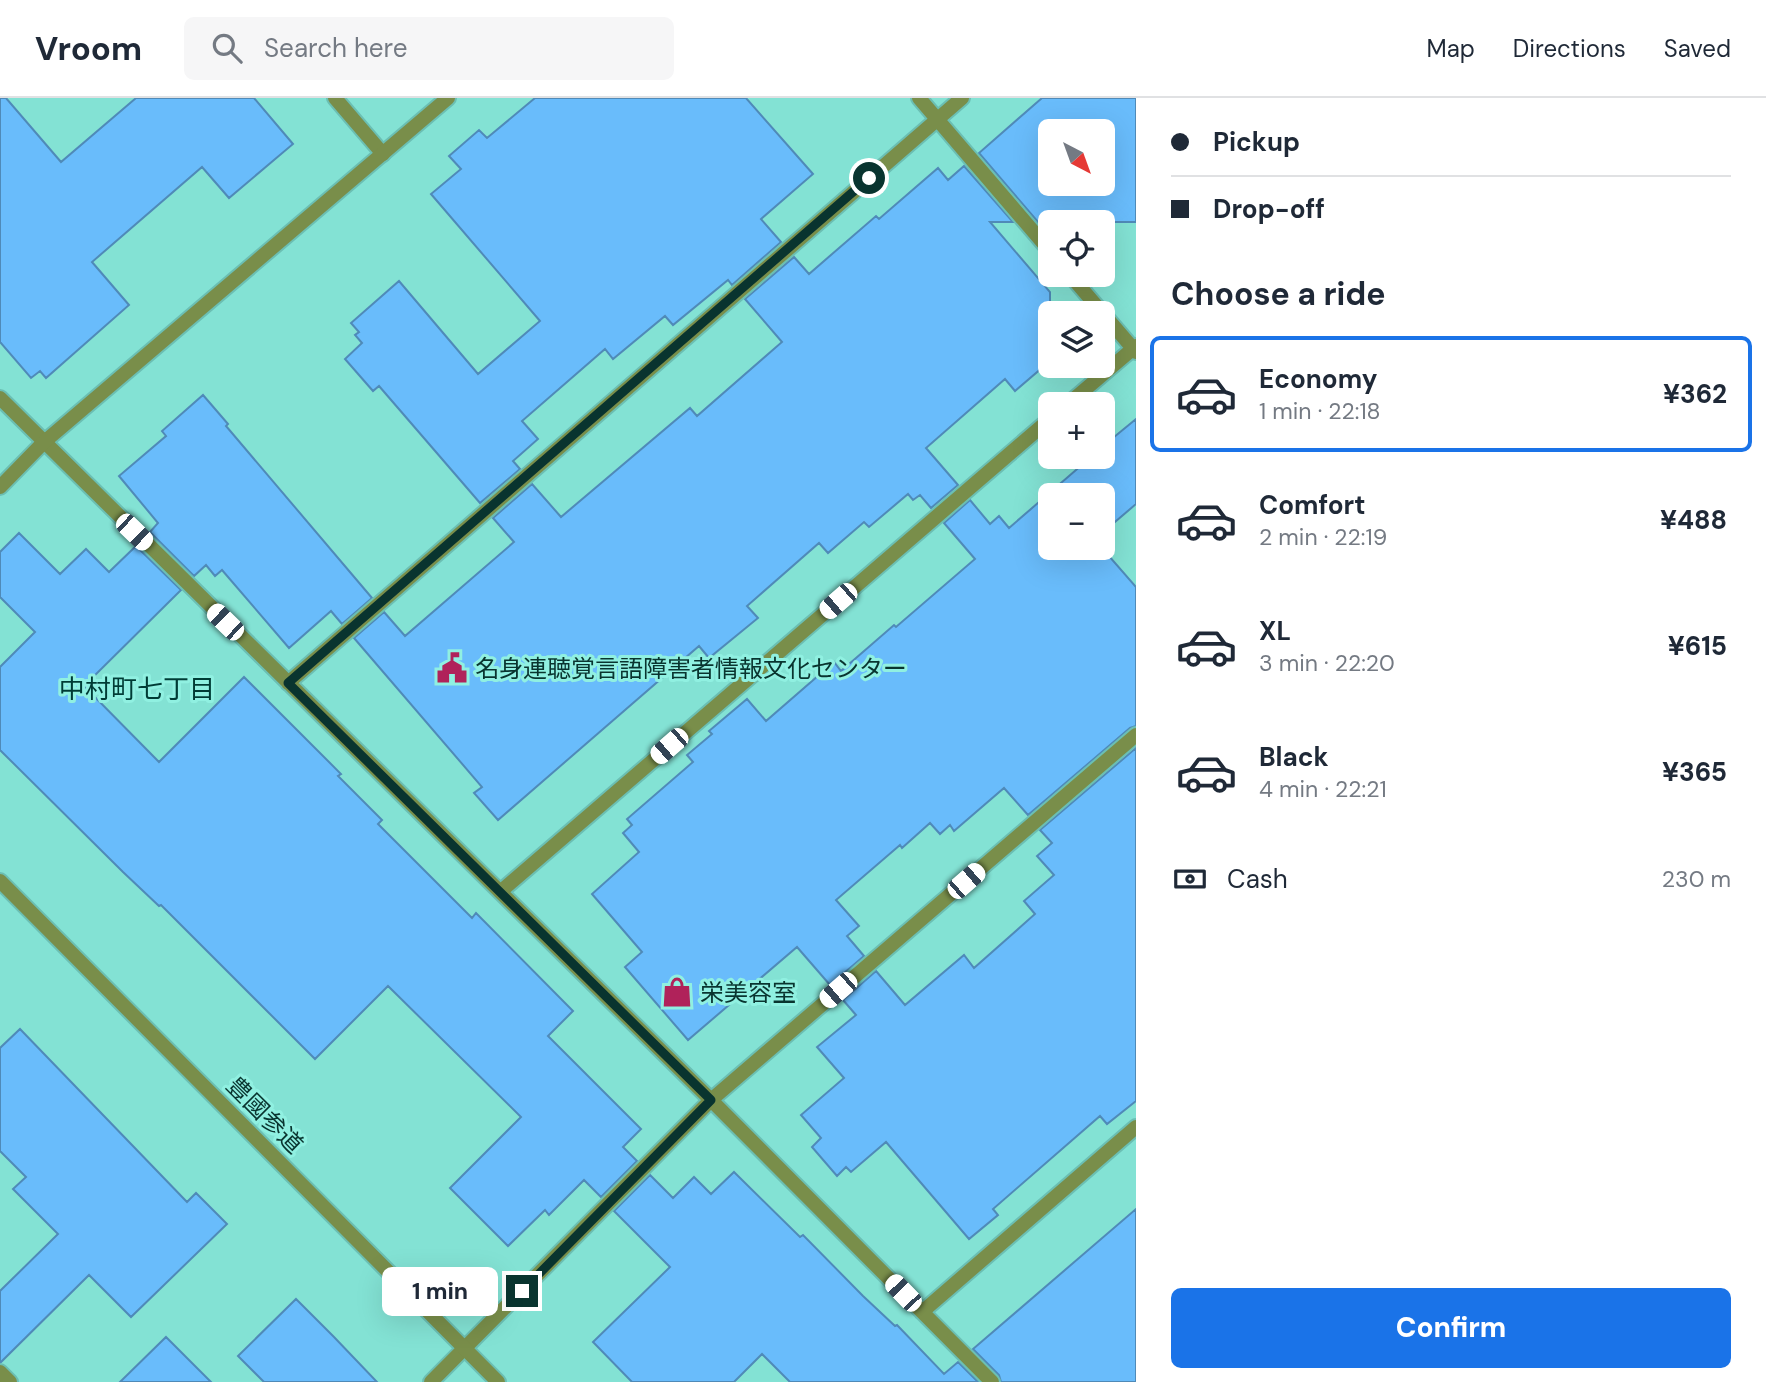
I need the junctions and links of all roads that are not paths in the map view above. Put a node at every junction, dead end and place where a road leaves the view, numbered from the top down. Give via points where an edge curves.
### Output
1 (335, 98) edge
2 (448, 98) edge
3 (919, 98) edge
4 (962, 98) edge
5 (937, 119) junction
6 (383, 154) junction
7 (1038, 237) edge
8 (1081, 287) edge
9 (1135, 349) edge
10 (1083, 392) edge
11 (0, 398) edge
12 (1038, 429) edge
13 (43, 443) junction
14 (0, 487) edge
15 (288, 683) junction
16 (1136, 735) edge
17 (0, 881) edge
18 (500, 892) junction
19 (711, 1100) junction
20 (1136, 1127) edge
21 (922, 1312) junction
22 (465, 1349) junction
23 (431, 1382) edge
24 (498, 1382) edge
25 (992, 1382) edge

1 - 6 street
2 - 6 street
3 - 5 street
4 - 5 street
5 - 7 street
5 - 15 street
6 - 13 street
8 - 9 street
9 - 10 street
11 - 13 street
12 - 18 street
13 - 14 street
13 - 15 street
15 - 18 street
16 - 19 street
17 - 22 street, 豊國参道
18 - 19 street
19 - 21 street
19 - 22 street
20 - 21 street
21 - 25 street
22 - 23 street
22 - 24 street, 豊國参道

